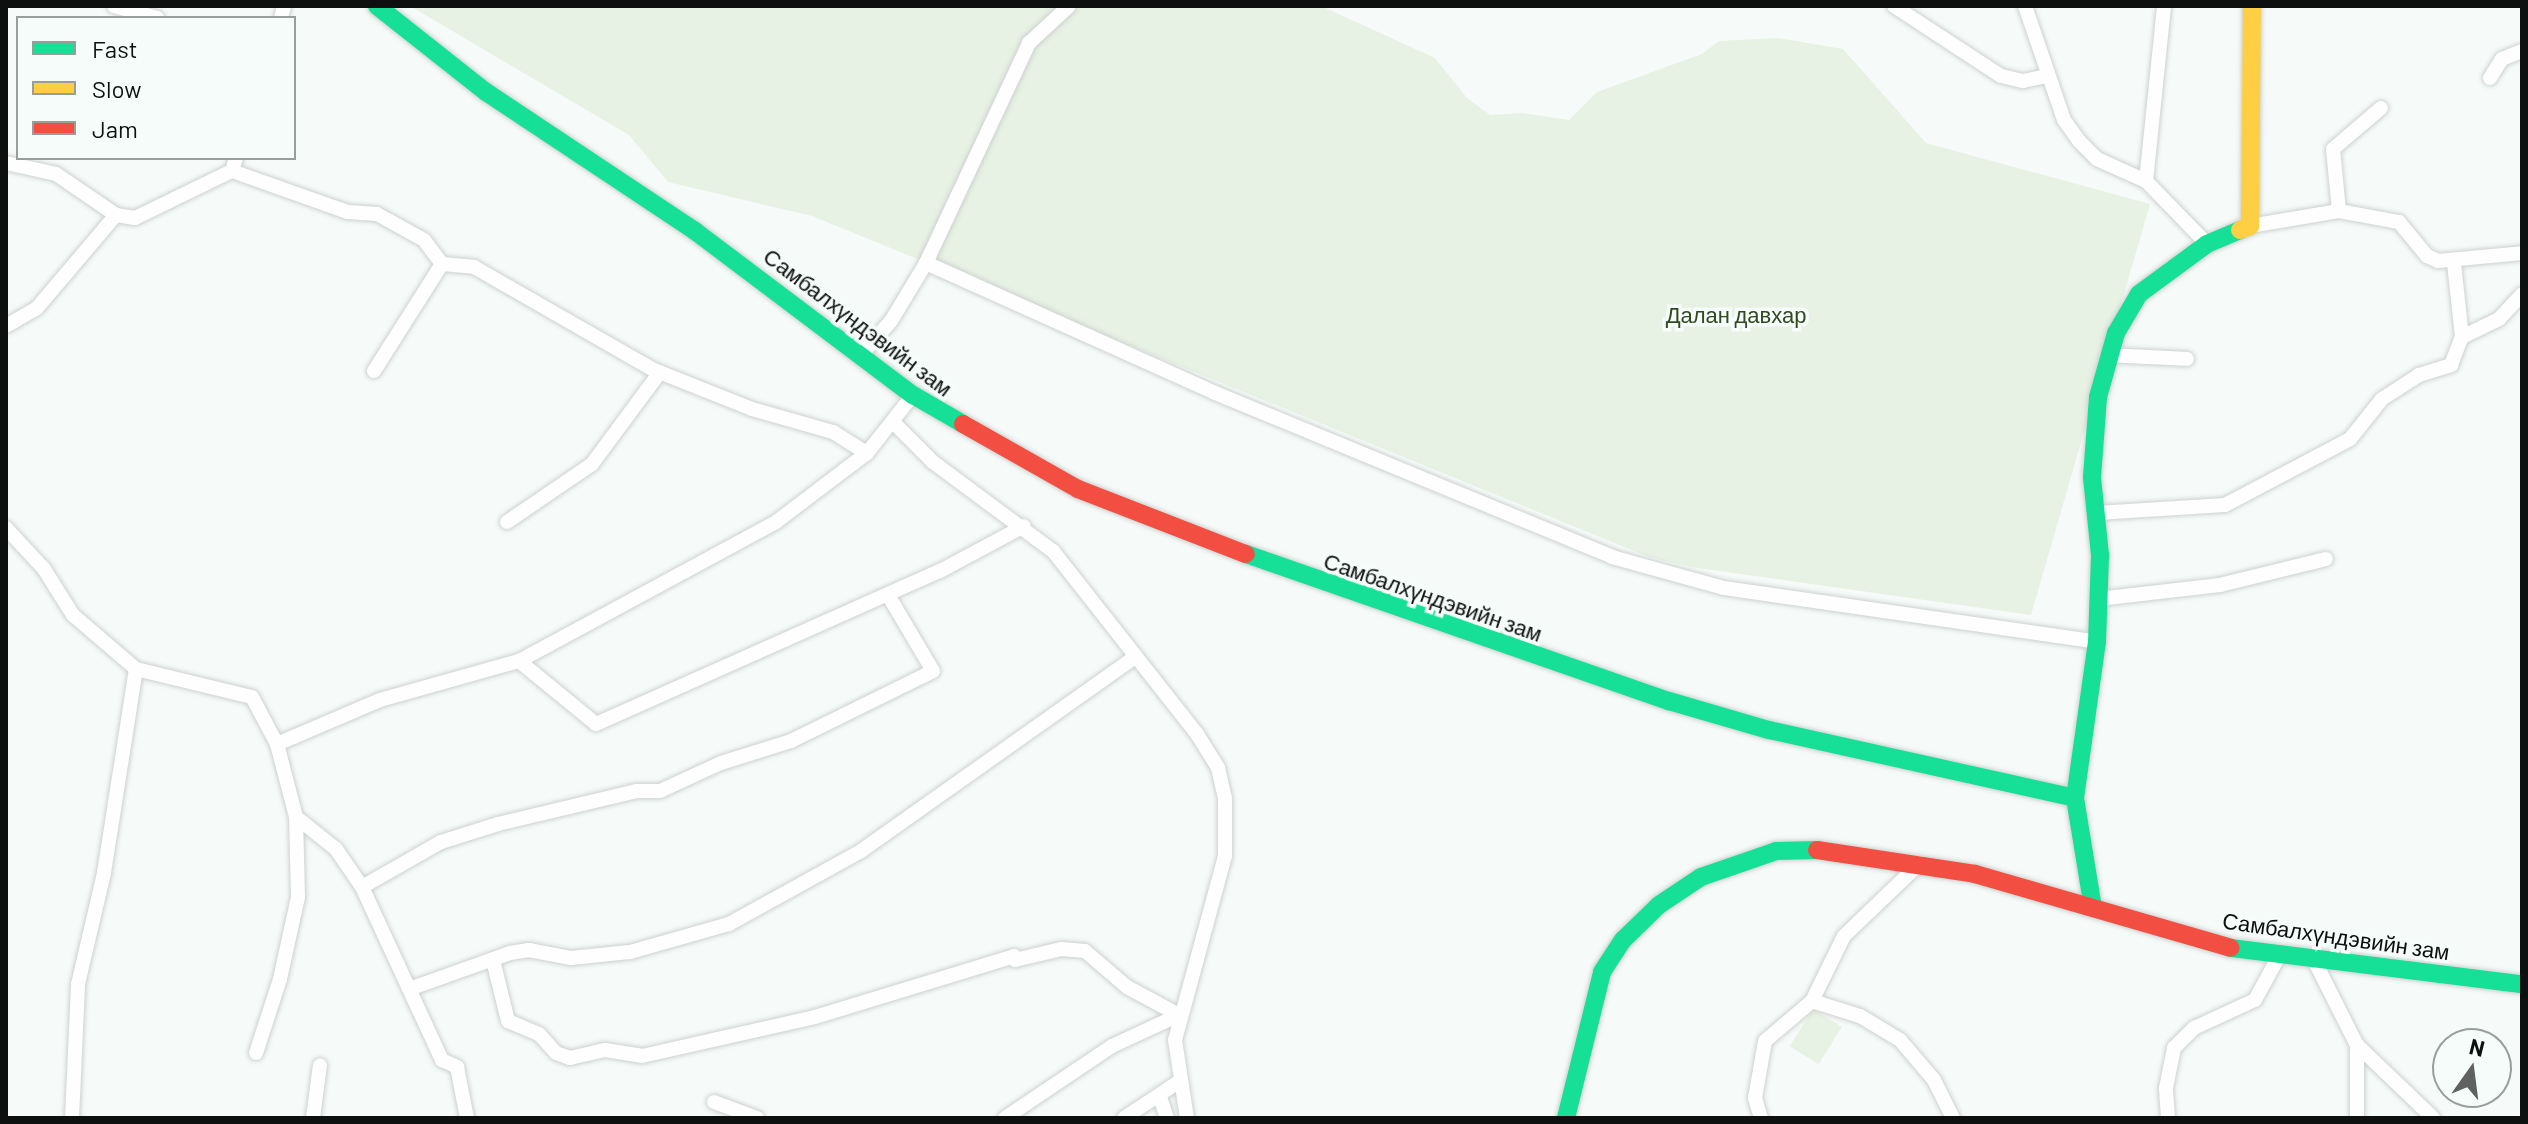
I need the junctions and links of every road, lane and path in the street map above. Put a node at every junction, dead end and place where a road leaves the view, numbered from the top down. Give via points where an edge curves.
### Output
1 (114, 6) edge
2 (377, 6) edge
3 (1069, 6) edge
4 (1894, 6) edge
5 (2025, 6) edge
6 (2164, 6) edge
7 (2252, 6) edge
8 (150, 16) edge
9 (2522, 51) edge
10 (2047, 76) junction
11 (2490, 78) dead end
12 (2381, 108) dead end
13 (6, 163) edge
14 (234, 164) edge
15 (2146, 181) junction
16 (2339, 211) junction
17 (116, 215) junction
18 (2250, 226) junction
19 (2207, 244) junction
20 (2522, 253) edge
21 (926, 263) junction
22 (2454, 263) junction
23 (442, 264) junction
24 (2522, 294) edge
25 (6, 326) edge
26 (2462, 337) junction
27 (861, 355) junction
28 (2109, 355) junction
29 (2187, 359) dead end
30 (374, 371) dead end
31 (660, 372) junction
32 (913, 395) junction
33 (895, 424) junction
34 (867, 453) junction
35 (2097, 513) junction
36 (507, 522) dead end
37 (1024, 526) junction
38 (8, 536) edge
39 (2326, 559) dead end
40 (888, 595) junction
41 (2098, 599) junction
42 (2097, 642) junction
43 (1134, 658) junction
44 (519, 661) junction
45 (136, 669) junction
46 (277, 744) junction
47 (2075, 798) junction
48 (296, 817) junction
49 (1920, 863) junction
50 (362, 887) junction
51 (2093, 908) junction
52 (2279, 956) junction
53 (493, 960) junction
54 (2314, 960) junction
55 (2522, 984) edge
56 (409, 989) junction
57 (1812, 1001) junction
58 (1179, 1015) junction
59 (2357, 1045) junction
60 (256, 1053) dead end
61 (320, 1065) dead end
62 (1180, 1081) junction
63 (1160, 1097) junction
64 (714, 1102) dead end
65 (72, 1118) edge
66 (313, 1118) edge
67 (467, 1118) edge
68 (757, 1118) edge
69 (1005, 1118) edge
70 (1124, 1118) edge
71 (1167, 1118) edge
72 (1187, 1118) edge
73 (1566, 1118) edge
74 (1761, 1118) edge
75 (1953, 1118) edge
76 (2168, 1118) edge
77 (2357, 1118) edge
78 (2433, 1118) edge

1 - 8 street
2 - 27 street, Самбалхүндэвийн зам via 486,92 638,191
3 - 21 street via 1029,43
4 - 10 street via 2001,76 2023,81
5 - 10 street
6 - 15 street
7 - 18 street
9 - 11 street via 2502,59
10 - 15 street via 2064,120 2079,141 2097,159
12 - 16 street via 2333,149
13 - 17 street via 75,184
14 - 17 street via 157,210 135,218
14 - 23 street via 348,212 377,214 424,240
15 - 19 street
16 - 18 street
16 - 22 street via 2399,222 2427,256
17 - 25 street via 37,308
18 - 19 street
19 - 28 street via 2139,294
20 - 22 street
21 - 27 street via 891,321
21 - 42 street via 1228,399 1612,557 1724,588
22 - 26 street
23 - 30 street
23 - 31 street via 474,267
24 - 26 street via 2499,319
26 - 35 street via 2451,365 2419,375 2382,399 2350,439 2225,505
27 - 32 street, Самбалхүндэвийн зам
28 - 29 street
28 - 35 street via 2093,429
31 - 34 street via 752,409 833,432
31 - 36 street via 592,464
32 - 33 street
32 - 47 street, Самбалхүндэвийн зам via 1078,489 1465,634 1739,722
33 - 34 street
33 - 37 street via 933,462
34 - 44 street via 764,529
35 - 41 street
37 - 40 street
37 - 43 street via 1074,575
38 - 45 street via 44,569 73,615
39 - 41 street via 2220,585
40 - 44 street via 596,724
40 - 50 street via 933,671 791,741 721,763 660,791 636,791 441,842
41 - 42 street
42 - 47 street
43 - 53 street via 861,851 729,924 630,952 571,958 529,950
43 - 58 street via 1211,753 1225,799 1221,880
44 - 46 street via 380,700
45 - 46 street via 252,697
45 - 65 street via 104,873 78,984
46 - 48 street
47 - 51 street
48 - 50 street via 336,849
48 - 60 street via 298,897
49 - 51 street, Самбалхүндэвийн зам
49 - 57 street via 1844,936
49 - 73 street, Самбалхүндэвийн зам via 1841,850 1776,851 1729,864 1659,905 1623,940 1602,972
50 - 56 street
51 - 52 street, Самбалхүндэвийн зам via 2210,944
52 - 54 street, Самбалхүндэвийн зам
52 - 76 street via 2255,1000 2194,1028 2174,1048 2166,1088
53 - 56 street
53 - 58 street via 508,1021 539,1034 556,1053 570,1058 605,1050 642,1056 815,1017 1014,956 1015,960 1061,949 1085,951 1127,987
54 - 55 street, Самбалхүндэвийн зам
54 - 59 street
56 - 67 street via 442,1060 457,1067
57 - 74 street via 1765,1041 1755,1098
57 - 75 street via 1860,1016 1900,1040 1934,1080
58 - 62 street via 1175,1054
58 - 69 street via 1112,1046
59 - 77 street
59 - 78 street
61 - 66 street
62 - 63 street
62 - 72 street
63 - 70 street
63 - 71 street
64 - 68 street

